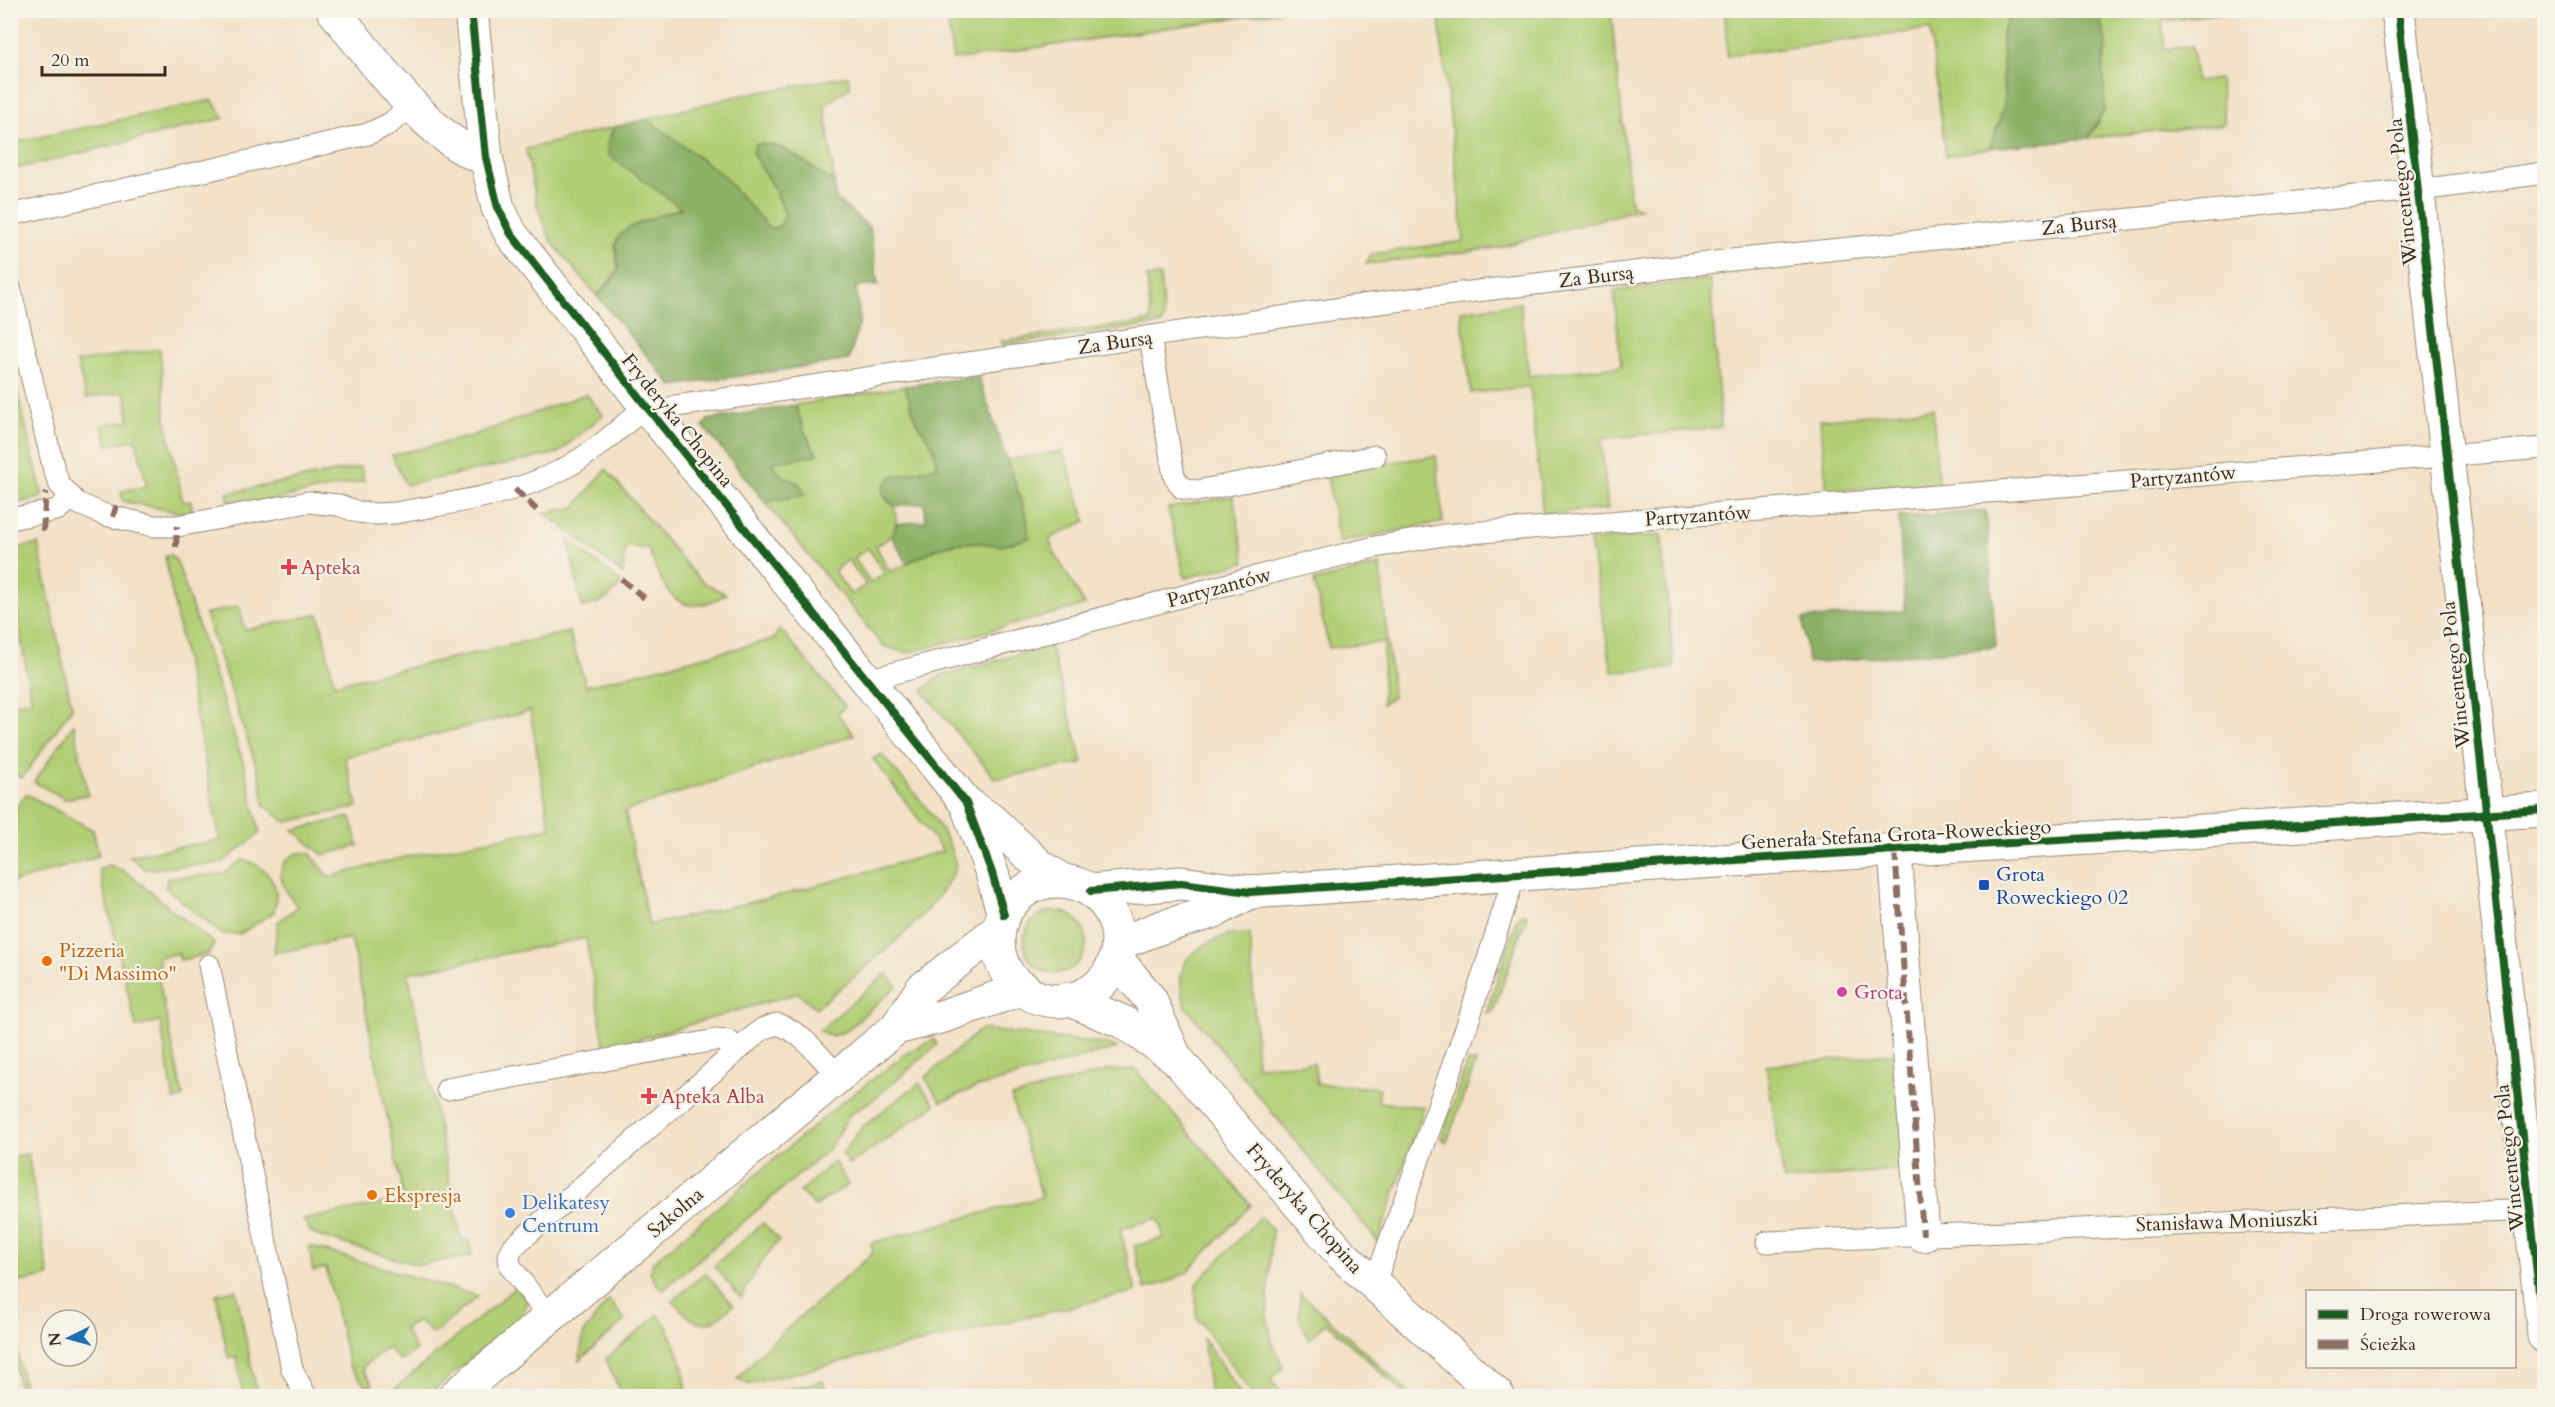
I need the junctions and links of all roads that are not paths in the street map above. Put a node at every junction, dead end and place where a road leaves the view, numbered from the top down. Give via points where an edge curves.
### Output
1 (333, 10) edge
2 (471, 10) edge
3 (2398, 10) edge
4 (413, 105) junction
5 (486, 157) junction
6 (2544, 173) edge
7 (2419, 190) junction
8 (10, 215) edge
9 (10, 288) edge
10 (1150, 337) junction
11 (650, 412) junction
12 (2544, 448) edge
13 (2448, 455) junction
14 (1375, 456) dead end
15 (71, 498) junction
16 (10, 519) edge
17 (868, 680) junction
18 (966, 803) junction
19 (2544, 810) edge
20 (2487, 814) junction
21 (1895, 851) junction
22 (1515, 874) junction
23 (1077, 886) junction
24 (1250, 892) junction
25 (1001, 922) junction
26 (1117, 951) junction
27 (209, 965) dead end
28 (1024, 988) junction
29 (1068, 999) junction
30 (896, 1028) junction
31 (738, 1050) junction
32 (1176, 1057) junction
33 (838, 1076) junction
34 (447, 1089) dead end
35 (2537, 1228) edge
36 (1923, 1235) junction
37 (1767, 1242) dead end
38 (1374, 1285) junction
39 (549, 1317) junction
40 (2544, 1336) edge
41 (306, 1396) edge
42 (455, 1396) edge
43 (1498, 1396) edge

1 - 4 street
2 - 5 street, Fryderyka Chopina
3 - 7 street, Wincentego Pola
4 - 5 street via 458,146
4 - 8 lane via 368,134
5 - 11 street, Fryderyka Chopina via 498,208 511,234
6 - 7 lane, Za Bursą
7 - 10 lane, Za Bursą via 1675,267 1290,315
7 - 13 street, Wincentego Pola
9 - 15 lane via 54,470
10 - 11 lane, Za Bursą
10 - 14 lane via 1174,476 1182,488 1197,491
11 - 15 lane, Za Bursą via 583,458 540,480 515,489 396,513 358,512 308,502 177,526 154,526 105,515
11 - 17 street, Fryderyka Chopina
12 - 13 lane, Partyzantów
13 - 17 lane, Partyzantów via 1444,535 1293,567
13 - 20 street, Wincentego Pola
15 - 16 lane via 57,510
17 - 18 street, Fryderyka Chopina
18 - 23 street via 991,820 1039,866
18 - 25 street via 992,873
19 - 20 street, Generała Stefana Grota-Roweckiego
20 - 21 street, Generała Stefana Grota-Roweckiego
20 - 35 street, Wincentego Pola
21 - 22 street, Generała Stefana Grota-Roweckiego
21 - 36 street
22 - 24 street, Generała Stefana Grota-Roweckiego
22 - 38 lane via 1467,1025
23 - 24 street via 1181,884
23 - 25 street via 1044,882 1027,890 1015,899
23 - 26 street via 1110,910
24 - 26 street via 1215,911 1159,928
25 - 28 street via 1001,958
25 - 30 street via 932,980 910,1003
26 - 29 street via 1103,981
26 - 32 street via 1150,999
27 - 41 lane via 292,1369
28 - 29 street via 1044,999
28 - 30 street
29 - 32 street via 1123,1022
30 - 33 street, Szkolna
31 - 33 lane via 762,1029 777,1023 800,1035
31 - 34 lane via 729,1041 716,1040
31 - 39 lane via 513,1247 510,1266
32 - 38 street, Fryderyka Chopina via 1331,1243
33 - 39 street, Szkolna
35 - 36 lane, Stanisława Moniuszki
35 - 40 street, Wincentego Pola
36 - 37 lane, Stanisława Moniuszki
38 - 43 street, Fryderyka Chopina
39 - 42 street, Szkolna

